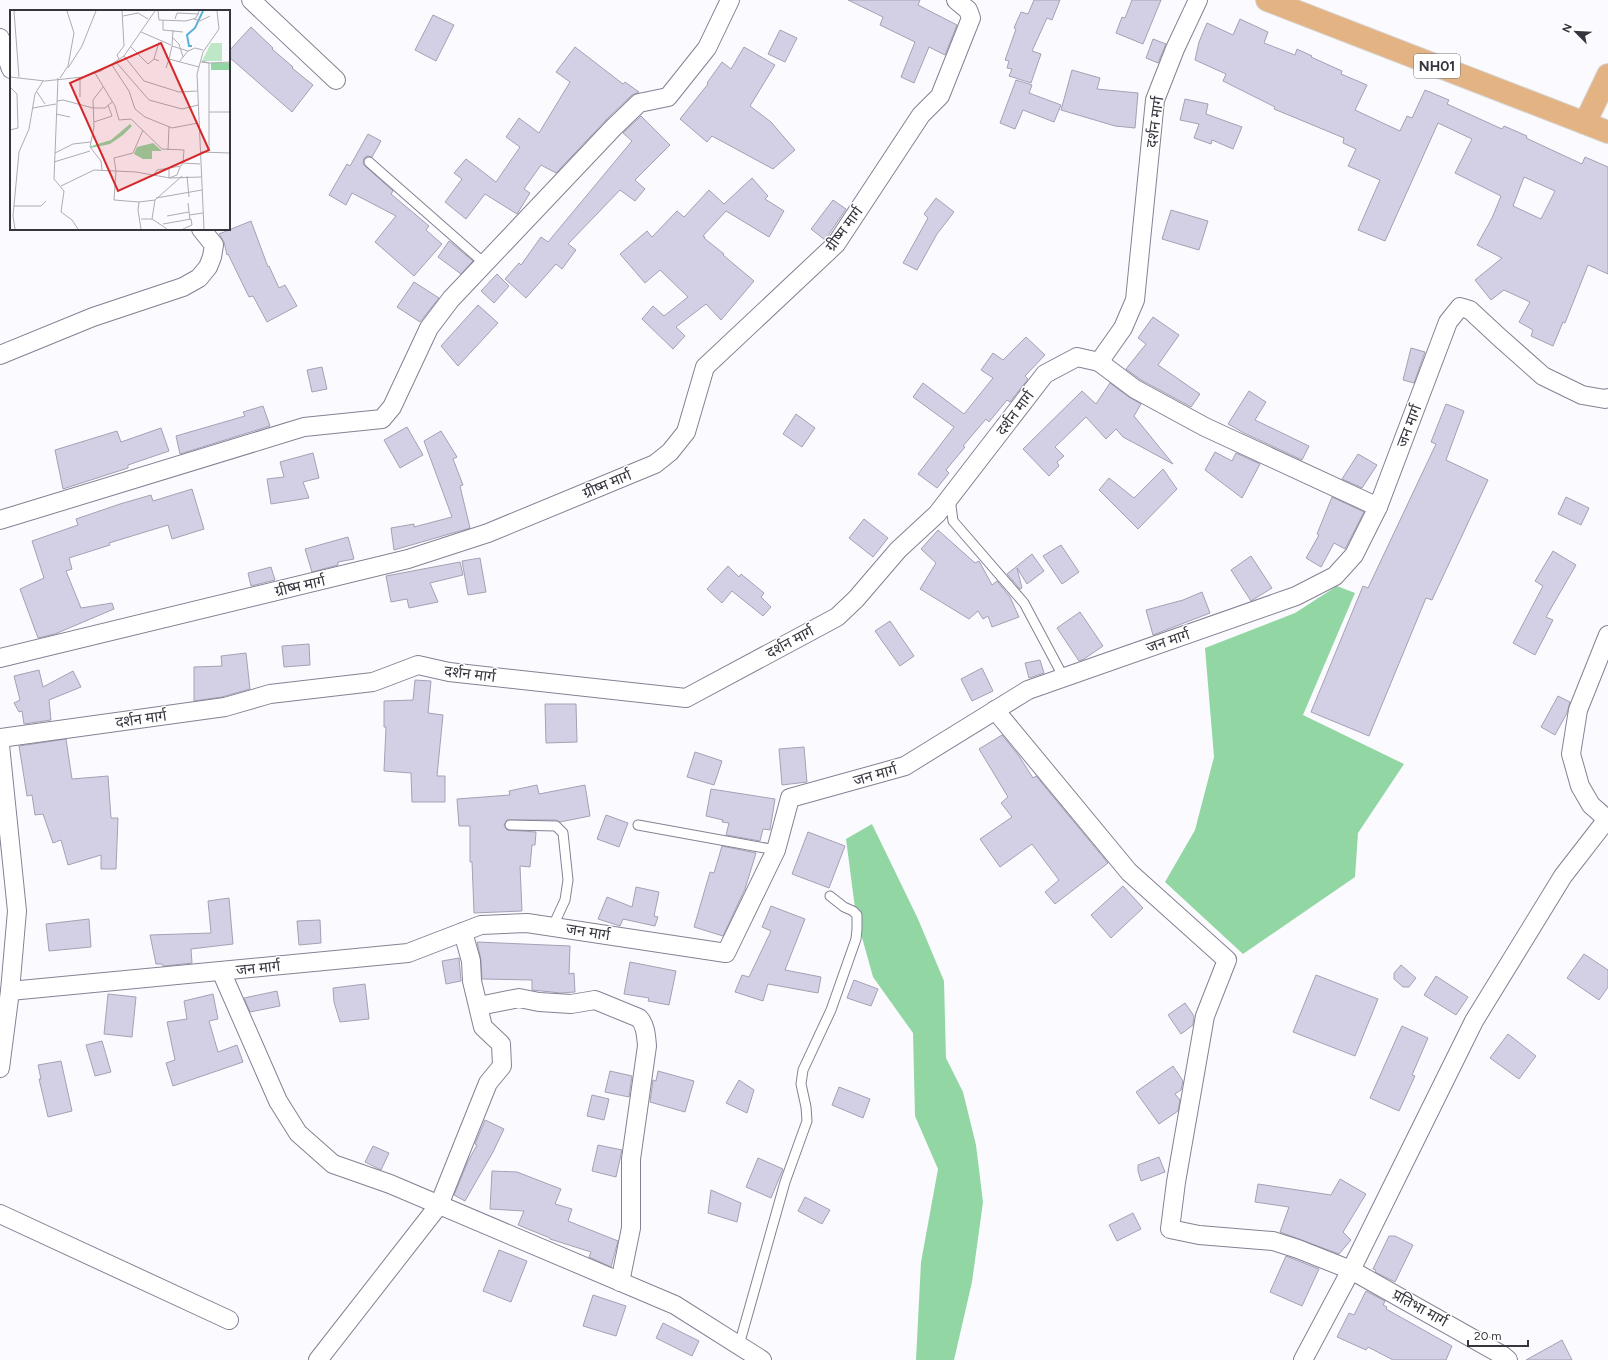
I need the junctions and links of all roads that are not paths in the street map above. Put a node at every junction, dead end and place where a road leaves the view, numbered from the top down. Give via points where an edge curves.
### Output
1 (251, 0) edge
2 (730, 0) edge
3 (956, 0) edge
4 (1198, 0) edge
5 (1266, 0) edge
6 (0, 38) edge
7 (10, 66) edge
8 (1608, 75) edge
9 (336, 80) dead end
10 (1585, 123) junction
11 (1608, 132) edge
12 (369, 162) dead end
13 (202, 230) edge
14 (484, 263) junction
15 (0, 355) edge
16 (1099, 362) junction
17 (1608, 398) edge
18 (950, 497) junction
19 (1378, 507) junction
20 (0, 520) edge
21 (1608, 635) edge
22 (0, 658) edge
23 (1064, 678) junction
24 (995, 710) junction
25 (0, 738) edge
26 (0, 745) edge
27 (1608, 818) edge
28 (510, 825) dead end
29 (638, 825) dead end
30 (776, 850) junction
31 (830, 896) dead end
32 (553, 926) junction
33 (463, 932) junction
34 (222, 971) junction
35 (10, 991) junction
36 (479, 1006) junction
37 (0, 1068) edge
38 (440, 1205) junction
39 (0, 1214) edge
40 (1351, 1270) junction
41 (620, 1282) junction
42 (229, 1320) dead end
43 (739, 1345) junction
44 (318, 1360) edge
45 (762, 1360) edge
46 (1303, 1360) edge
47 (1508, 1360) edge

1 - 9 street
2 - 14 street via 707,48 668,96 639,104
3 - 22 street, ग्रीष्म मार्ग via 968,10 971,18 940,96 921,115 836,244 705,367 686,432 670,452 656,464 488,533 408,559
4 - 16 street, दर्शन मार्ग via 1174,49 1155,100 1135,300 1124,328
5 - 10 highway, NH01
6 - 7 street
8 - 10 highway
10 - 11 highway, NH01
12 - 14 lane
13 - 15 street via 214,245 208,267 199,278 183,287 93,317
14 - 20 street via 429,328 392,407 382,419 304,427
16 - 18 street, दर्शन मार्ग via 1077,357 1045,374
16 - 19 street via 1135,389 1205,427
17 - 19 street, जन मार्ग via 1582,395 1544,376 1470,310 1460,307 1448,322
18 - 23 lane via 953,521 1024,603
18 - 25 street, दर्शन मार्ग via 937,514 898,550 856,599 837,616 686,698 449,672 418,665 373,682 270,694 225,707
19 - 23 street, जन मार्ग via 1354,556 1335,576 1296,596
21 - 27 street via 1578,710 1571,754 1580,786 1591,805
23 - 24 street, जन मार्ग via 1028,690
24 - 30 street, जन मार्ग via 905,766 790,798
24 - 40 street, प्रतिभा मार्ग via 1129,872 1227,960 1205,1016 1170,1229 1199,1235 1273,1241
26 - 35 street via 17,911
27 - 40 street via 1563,876 1474,1022
28 - 32 lane via 556,826 563,833 568,880 566,900
29 - 30 lane
30 - 32 street, जन मार्ग via 726,953
31 - 43 lane via 857,915 856,939 831,1010 803,1070 801,1084 807,1121 784,1182
32 - 33 street, जन मार्ग via 528,923 481,925
33 - 34 street, जन मार्ग via 408,953
33 - 36 street
34 - 35 street, जन मार्ग
34 - 38 street via 278,1101 298,1133 333,1164
35 - 37 street
36 - 38 street via 483,1028 501,1044 502,1066 488,1083
36 - 41 street via 518,998 571,1004 595,1000 639,1018 643,1023 647,1046 631,1159 631,1228
38 - 41 street
38 - 44 street
39 - 42 street
40 - 46 street
40 - 47 street, प्रतिभा मार्ग via 1455,1327
41 - 43 street via 675,1305
43 - 45 street

